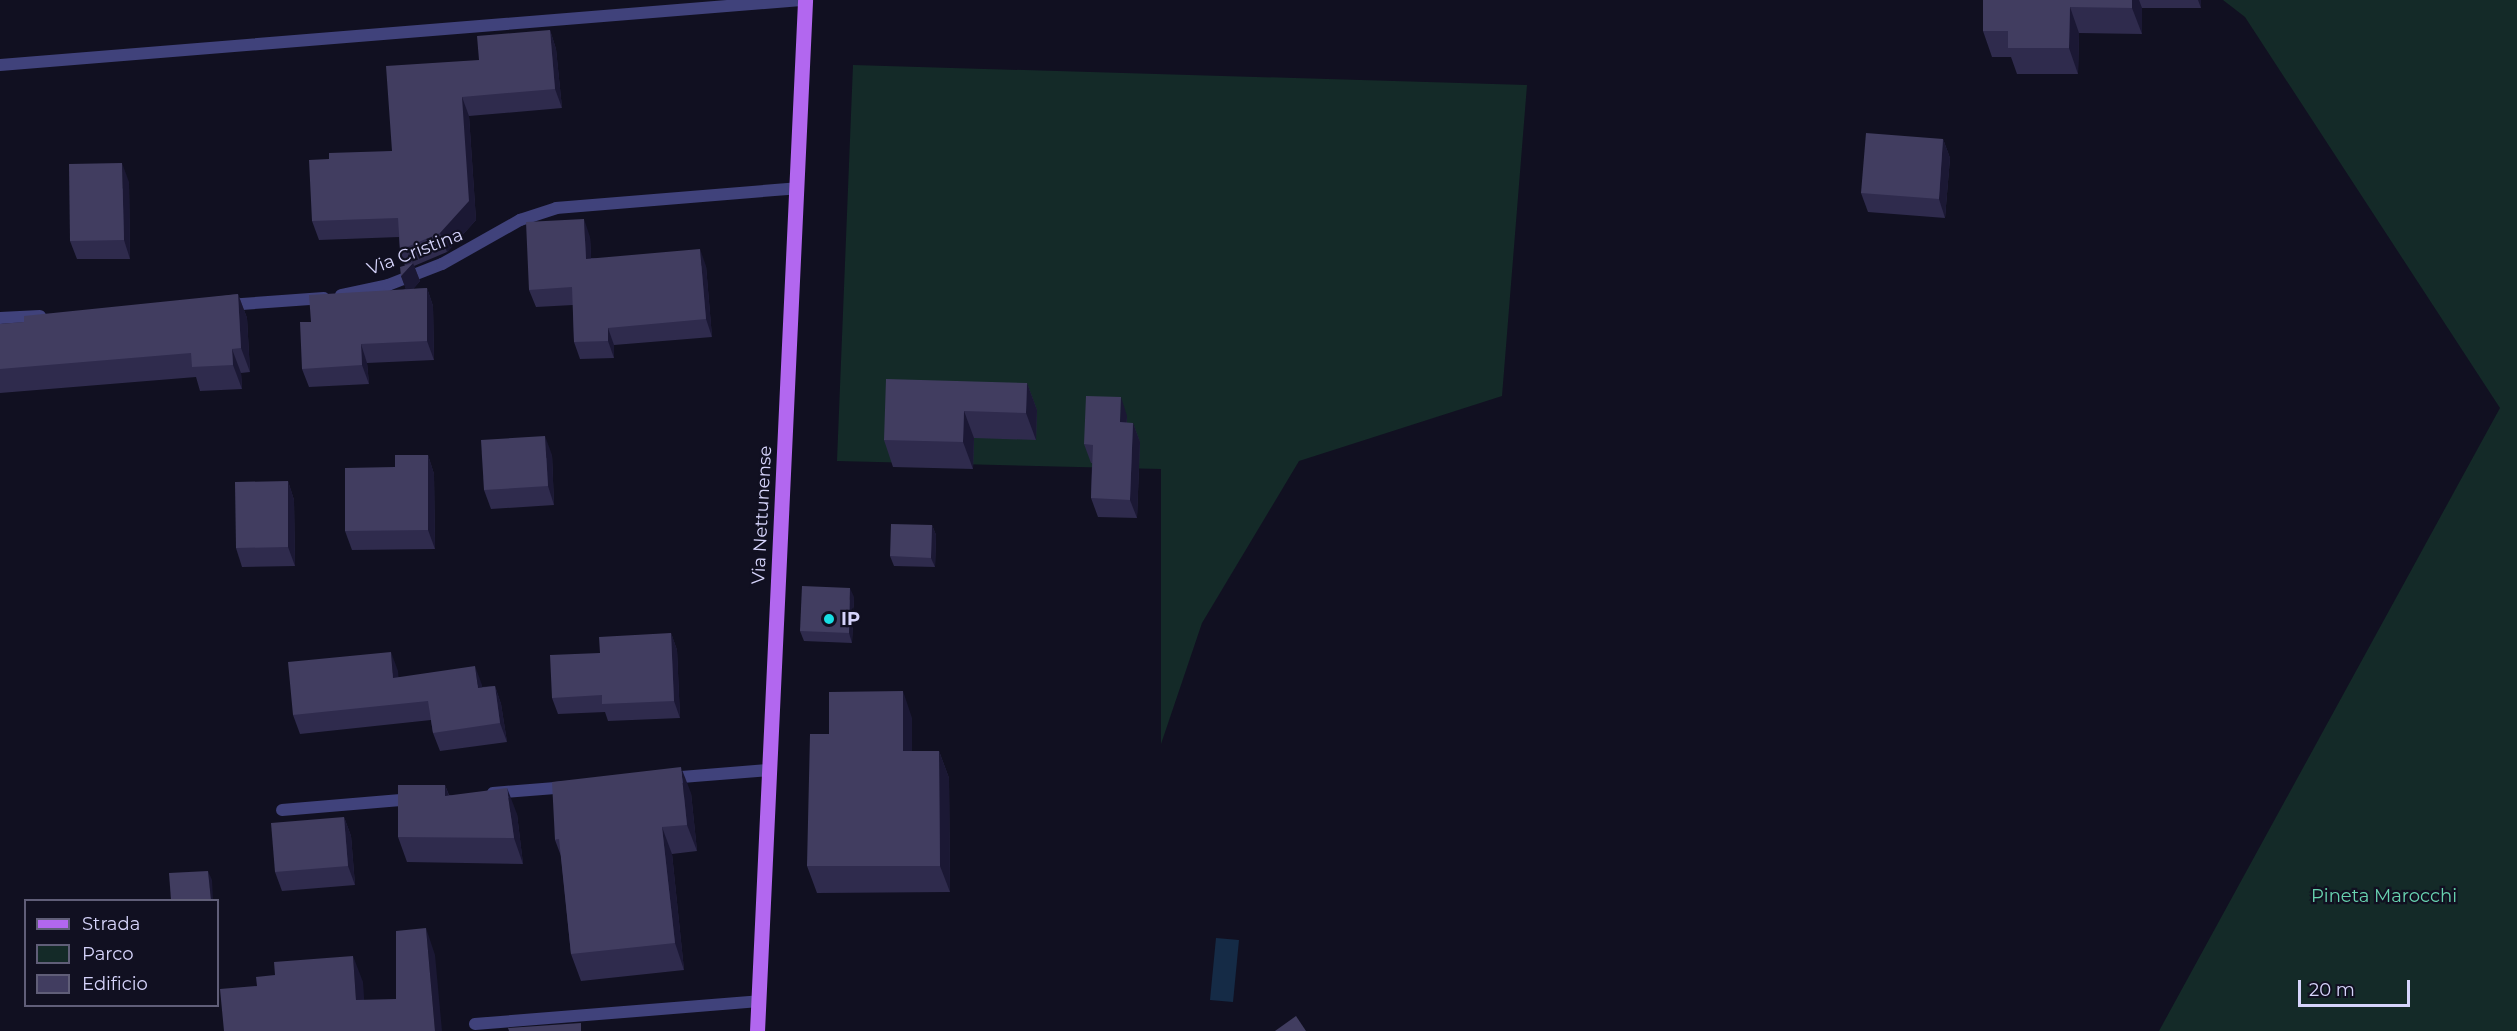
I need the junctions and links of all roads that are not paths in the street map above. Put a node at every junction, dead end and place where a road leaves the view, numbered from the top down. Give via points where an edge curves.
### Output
1 (803, 0) edge
2 (0, 65) edge
3 (797, 188) junction
4 (212, 306) edge
5 (59, 314) edge
6 (0, 318) edge
7 (770, 770) junction
8 (651, 780) edge
9 (579, 786) edge
10 (484, 793) edge
11 (425, 798) edge
12 (282, 810) dead end
13 (759, 1001) junction
14 (475, 1024) dead end
15 (757, 1031) edge

1 - 2 street
1 - 3 main road, Via Nettunense
3 - 4 street, Via Cristina via 565,206 520,220 457,258 388,285 329,298
3 - 7 main road, Via Nettunense
5 - 6 street
7 - 8 street
7 - 13 main road, Via Nettunense
9 - 10 street
11 - 12 street
13 - 14 street
13 - 15 main road, Via Nettunense

